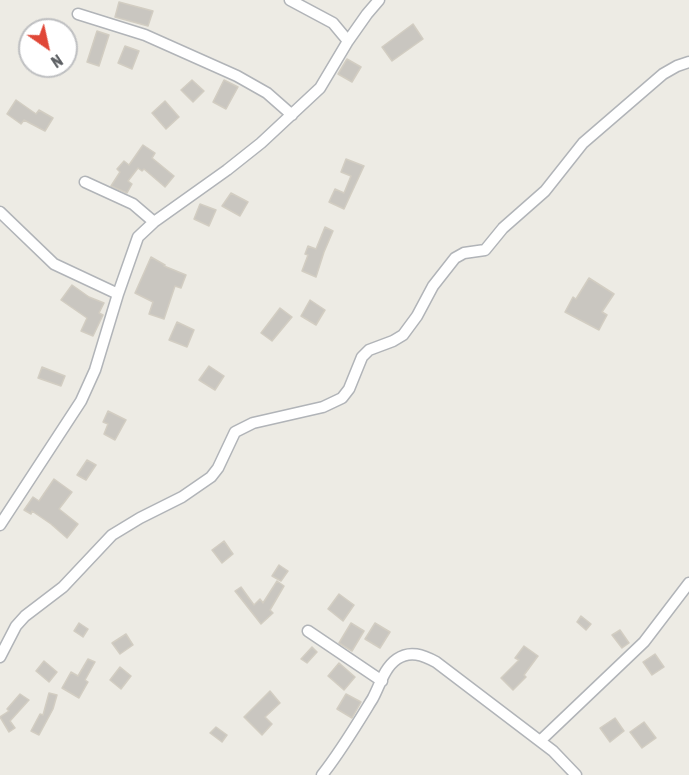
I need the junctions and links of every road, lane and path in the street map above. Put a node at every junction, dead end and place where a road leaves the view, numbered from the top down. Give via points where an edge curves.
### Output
1 (290, 0) edge
2 (379, 0) edge
3 (78, 14) dead end
4 (348, 41) junction
5 (689, 63) edge
6 (292, 115) junction
7 (85, 183) dead end
8 (0, 212) edge
9 (154, 222) junction
10 (118, 294) junction
11 (0, 525) edge
12 (689, 583) edge
13 (308, 631) dead end
14 (0, 657) edge
15 (382, 681) junction
16 (540, 741) junction
17 (322, 775) edge
18 (576, 775) edge

1 - 4 street via 333,23
2 - 4 street
3 - 6 street via 145,35 237,76 267,93
4 - 6 street via 320,88
5 - 14 street via 663,74 583,143 545,191 485,249 455,258 403,335 362,357 342,398 323,407 253,423 235,432 211,477 112,535 71,580 25,616
6 - 9 street via 228,170
7 - 9 street via 133,204
8 - 10 street via 54,264
9 - 10 street via 138,237
10 - 11 street via 95,370 81,401
12 - 16 street via 644,642
13 - 15 street
15 - 16 street via 390,665 399,658 424,656
15 - 17 street
16 - 18 street

